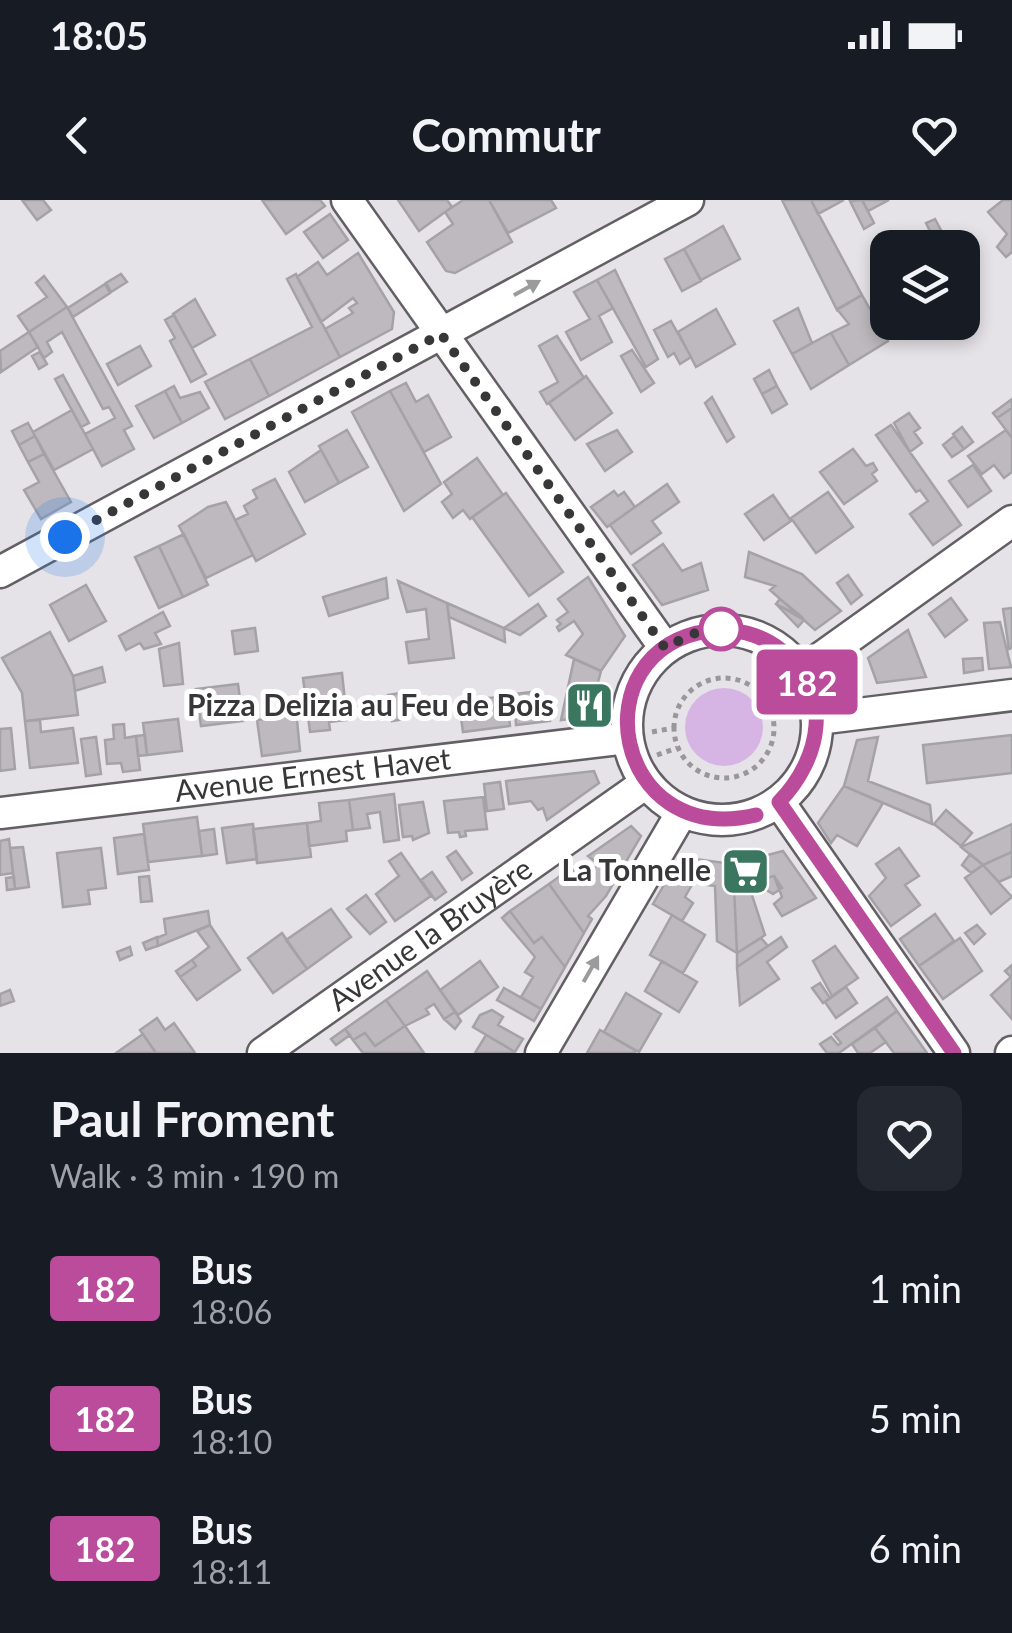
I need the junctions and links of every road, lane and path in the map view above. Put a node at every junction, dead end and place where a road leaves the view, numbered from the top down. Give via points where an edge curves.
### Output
1 (347, 200) edge
2 (688, 200) edge
3 (441, 334) junction
4 (1012, 521) edge
5 (0, 572) edge
6 (665, 648) junction
7 (801, 672) junction
8 (1012, 695) edge
9 (789, 705) dead end
10 (772, 711) junction
11 (818, 719) junction
12 (673, 728) junction
13 (627, 738) junction
14 (677, 748) junction
15 (686, 761) junction
16 (675, 767) dead end
17 (654, 768) junction
18 (779, 802) junction
19 (682, 812) junction
20 (0, 813) edge
21 (263, 1053) edge
22 (541, 1053) edge
23 (954, 1053) edge

1 - 3 street
3 -> 2 street
3 - 5 street
3 - 6 street
4 - 7 street
6 - 7 street via 723,629 767,642
6 - 13 street via 634,688
7 - 11 street
8 - 11 street
9 - 10 path
10 - 12 path via 742,680 714,678 689,690
10 - 15 path via 774,737 750,771 709,776
11 - 18 street via 801,780
12 - 14 path
12 - 17 path via 649,732
13 - 17 street
13 - 20 street, Avenue Ernest Havet
14 - 15 path
14 - 17 path
15 - 16 path
17 - 19 street
17 - 21 street, Avenue la Bruyère
18 - 19 street via 732,820
18 - 23 street
22 -> 19 street

